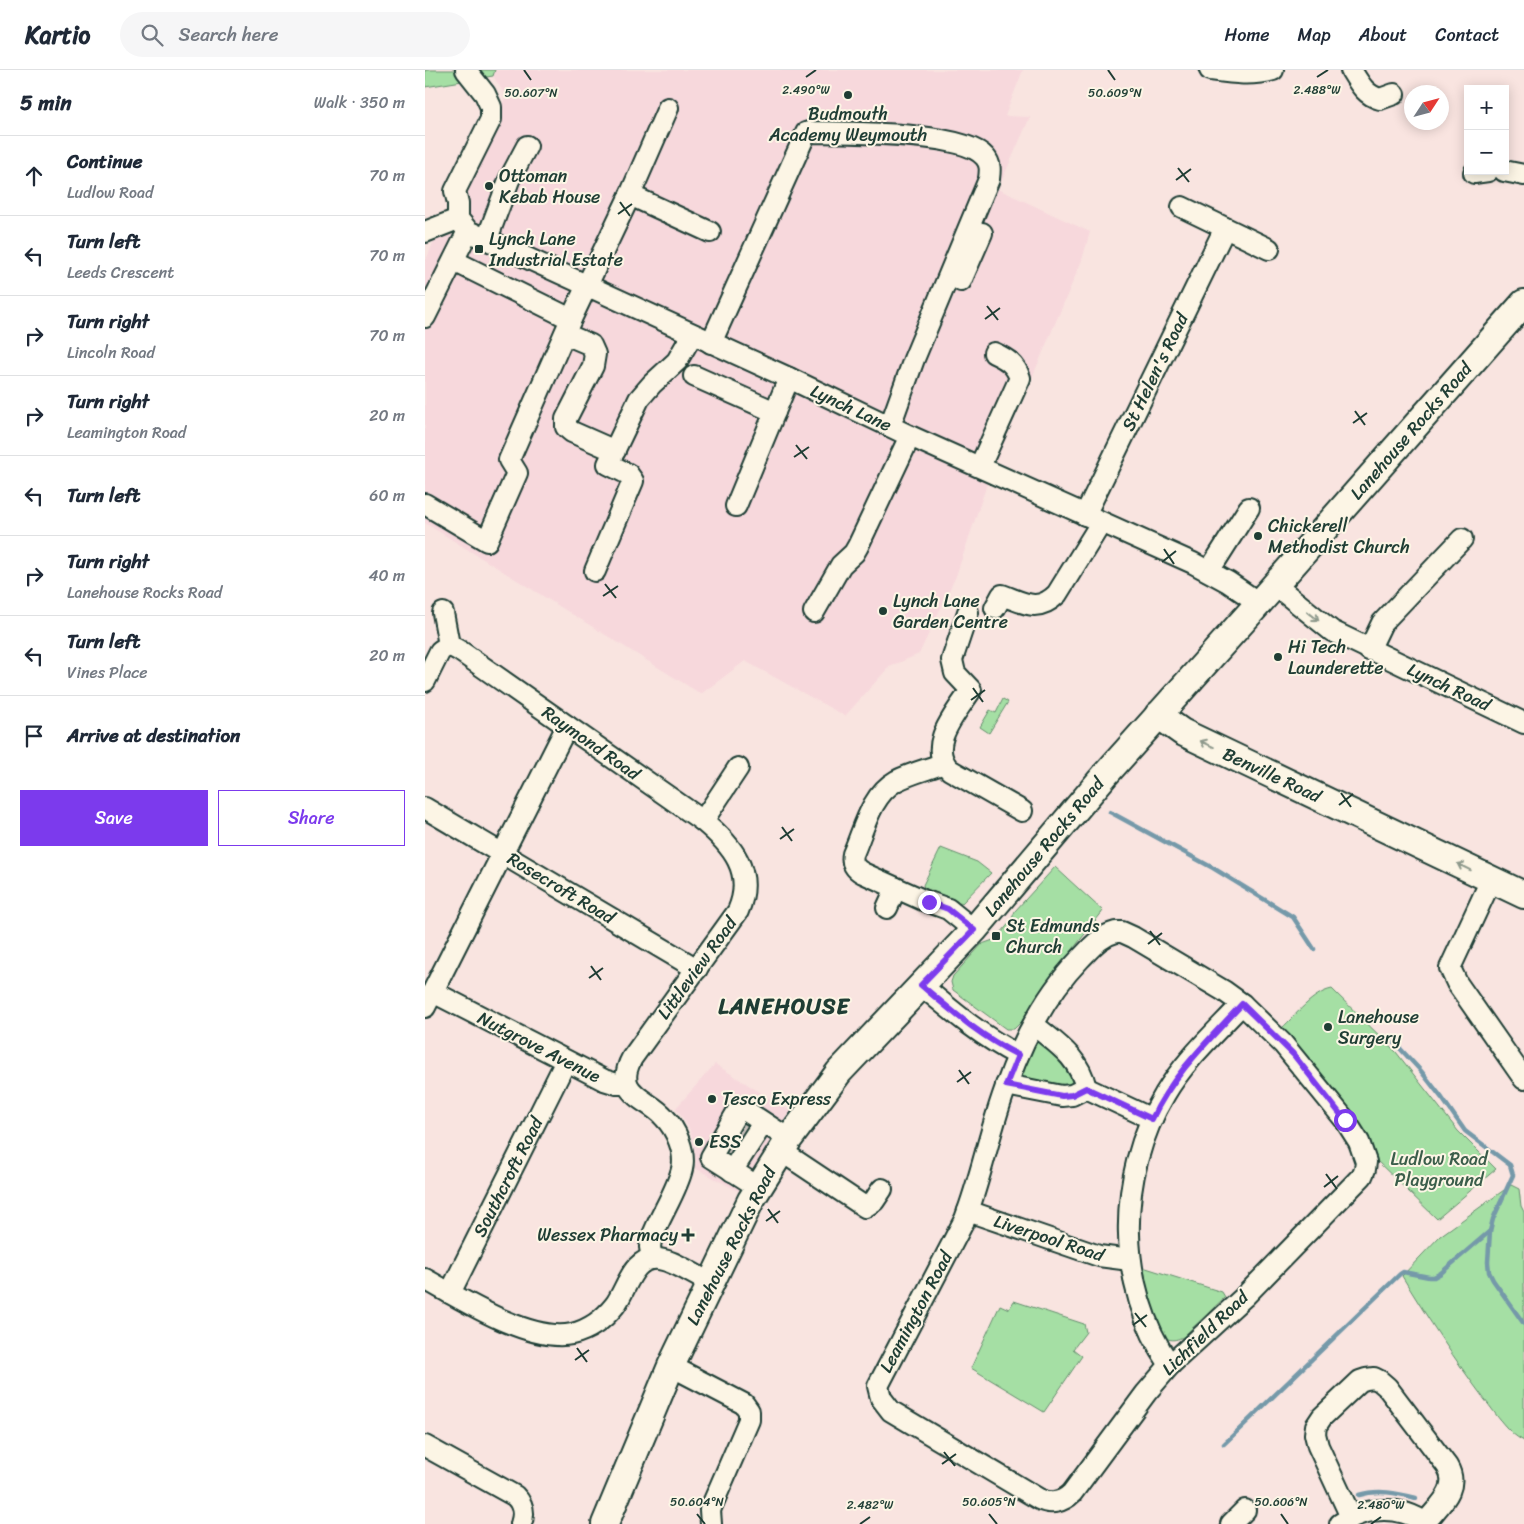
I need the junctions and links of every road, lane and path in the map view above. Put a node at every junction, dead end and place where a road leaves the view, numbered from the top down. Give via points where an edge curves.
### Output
1 (466, 70) edge
2 (1210, 70) edge
3 (1273, 70) edge
4 (1351, 70) edge
5 (1394, 94) dead end
6 (668, 108) dead end
7 (527, 146) dead end
8 (1509, 172) edge
9 (1524, 175) edge
10 (630, 195) junction
11 (1182, 207) dead end
12 (462, 218) junction
13 (1225, 228) junction
14 (425, 232) edge
15 (711, 232) dead end
16 (982, 233) dead end
17 (487, 239) junction
18 (1269, 249) dead end
19 (454, 261) junction
20 (586, 286) junction
21 (1524, 303) edge
22 (425, 317) edge
23 (568, 326) junction
24 (692, 335) junction
25 (711, 343) junction
26 (994, 353) dead end
27 (914, 359) junction
28 (694, 376) dead end
29 (789, 378) junction
30 (775, 412) junction
31 (890, 426) junction
32 (910, 436) junction
33 (615, 451) junction
34 (980, 466) junction
35 (425, 504) edge
36 (736, 506) dead end
37 (1249, 508) dead end
38 (1093, 519) junction
39 (1462, 539) dead end
40 (595, 571) dead end
41 (1209, 571) junction
42 (1267, 594) junction
43 (995, 608) dead end
44 (813, 612) dead end
45 (968, 612) dead end
46 (443, 613) dead end
47 (449, 645) junction
48 (1369, 650) junction
49 (425, 681) edge
50 (1158, 715) junction
51 (1524, 723) edge
52 (567, 726) junction
53 (945, 763) junction
54 (738, 768) dead end
55 (425, 808) edge
56 (1022, 812) dead end
57 (703, 821) junction
58 (730, 846) joint
59 (502, 854) junction
60 (1491, 880) junction
61 (896, 888) junction
62 (1524, 895) edge
63 (887, 908) dead end
64 (974, 930) junction
65 (697, 969) junction
66 (921, 985) junction
67 (429, 999) edge
68 (1242, 1004) junction
69 (1034, 1025) junction
70 (1018, 1055) junction
71 (566, 1061) junction
72 (1523, 1076) edge
73 (627, 1084) junction
74 (1006, 1085) junction
75 (1086, 1088) junction
76 (1152, 1119) junction
77 (763, 1123) junction
78 (736, 1142) junction
79 (785, 1145) junction
80 (1362, 1176) joint
81 (758, 1187) junction
82 (882, 1189) dead end
83 (968, 1211) junction
84 (652, 1259) junction
85 (1131, 1260) junction
86 (425, 1279) edge
87 (710, 1283) junction
88 (450, 1293) junction
89 (671, 1366) junction
90 (1170, 1366) junction
91 (425, 1446) edge
92 (1061, 1500) joint
93 (1245, 1510) dead end
94 (1345, 1521) edge
95 (1426, 1523) edge
96 (521, 1524) edge
97 (605, 1524) edge
98 (711, 1524) edge
99 (1231, 1524) edge

1 - 12 street via 485,94 491,107 491,119 455,191
2 - 3 street via 1242,75
4 - 5 street via 1360,86 1371,96 1385,99
6 - 10 street
7 - 17 street via 509,180
8 - 9 street
10 - 15 street
10 - 20 street
11 - 13 street
12 - 14 street
12 - 17 street, Lynch Lane
12 - 19 street
13 - 18 street
13 - 38 street, St Helen's Road
16 - 27 street via 935,335
17 - 20 street, Lynch Lane
19 - 22 street
19 - 23 street
20 - 23 street
20 - 24 street, Lynch Lane
21 - 42 main road, Lanehouse Rocks Road
23 - 33 street via 591,345 595,354 593,366 565,423 572,432
23 - 35 street via 509,460 517,473 487,541
24 - 25 street, Lynch Lane
24 - 33 street via 677,360 639,399
25 - 27 street via 806,134 933,138 956,142 981,153 990,169 989,179
25 - 29 street, Lynch Lane
26 - 34 street via 1009,360 1020,378
27 - 31 street
28 - 30 street
29 - 30 street
29 - 31 street, Lynch Lane
30 - 36 street
31 - 32 street, Lynch Lane
32 - 34 street, Lynch Lane
32 - 44 street via 858,546 841,565
33 - 40 street via 608,464 628,474 633,481
34 - 38 street, Lynch Lane
37 - 41 street
38 - 41 street, Lynch Lane
38 - 43 street, St Helen's Road via 1057,594 1042,605 1028,604 1001,594
39 - 48 street via 1382,623
41 - 42 street, Lynch Lane
42 -> 48 street, Lynch Road
42 - 50 main road, Lanehouse Rocks Road
45 - 53 street via 952,660 955,673 971,690 942,738 940,751
46 - 47 street
47 - 49 street via 440,652
47 - 52 street, Raymond Road
48 - 51 street, Lynch Road
60 -> 50 main road, Benville Road via 1181,732
50 - 64 main road, Lanehouse Rocks Road
52 - 57 street, Raymond Road
52 - 59 street
53 - 56 street via 950,770
53 - 61 street via 898,780 883,792 875,802 853,854 852,861 859,871
54 - 57 street
55 - 59 street, Rosecroft Road
57 - 58 street, Raymond Road
58 - 65 street, Littleview Road via 741,869 743,897 734,918
59 - 65 street, Rosecroft Road
59 - 67 street
60 - 62 main road, Benville Road
60 - 72 street via 1450,968 1457,983
61 - 63 street
61 - 64 street via 948,909
64 - 66 main road, Lanehouse Rocks Road
65 - 73 street, Littleview Road via 632,1058 626,1070
66 - 70 street via 976,1030
66 - 79 main road, Lanehouse Rocks Road via 839,1072
67 - 71 street, Nutgrove Avenue
68 - 69 street, Leamington Road via 1133,937 1116,932 1103,936 1070,970
68 - 76 street via 1185,1066
68 - 80 street, Leamington Road via 1293,1054 1353,1132 1365,1156
69 - 70 street, Leamington Road
69 - 75 street via 1069,1054 1083,1074
70 - 74 street, Leamington Road
71 - 73 street, Nutgrove Avenue via 611,1083
71 - 88 street, Southcroft Road
73 - 84 street via 634,1094 668,1120 681,1149 682,1169 651,1240
74 - 75 street via 1062,1096
74 - 83 street, Leamington Road
75 - 76 street
76 - 85 street via 1131,1195
77 - 78 street
77 - 78 street via 740,1107
77 - 79 street
78 - 81 street
79 - 81 main road, Lanehouse Rocks Road
79 - 82 street via 865,1207
80 - 90 street, Lichfield Road via 1244,1297
81 - 87 main road, Lanehouse Rocks Road
83 - 85 street, Liverpool Road via 1099,1256
83 - 92 street, Leamington Road via 881,1378 879,1394 891,1411 1039,1499 1052,1503
84 - 87 street via 667,1261
84 - 88 street via 636,1268 616,1304 603,1318 571,1334 528,1329
85 - 90 street via 1144,1317
86 - 88 street
87 - 89 main road, Lanehouse Rocks Road
89 - 97 main road, Lanehouse Rocks Road
89 - 98 street via 744,1404 749,1411 749,1420 710,1510
90 - 92 street, Lichfield Road via 1146,1393 1072,1493
91 - 96 street via 511,1494 523,1510
93 - 99 street
94 - 95 street via 1367,1511 1395,1511
94 - 95 street via 1318,1446 1316,1430 1319,1420 1354,1386 1373,1378 1387,1387 1452,1476 1450,1491

